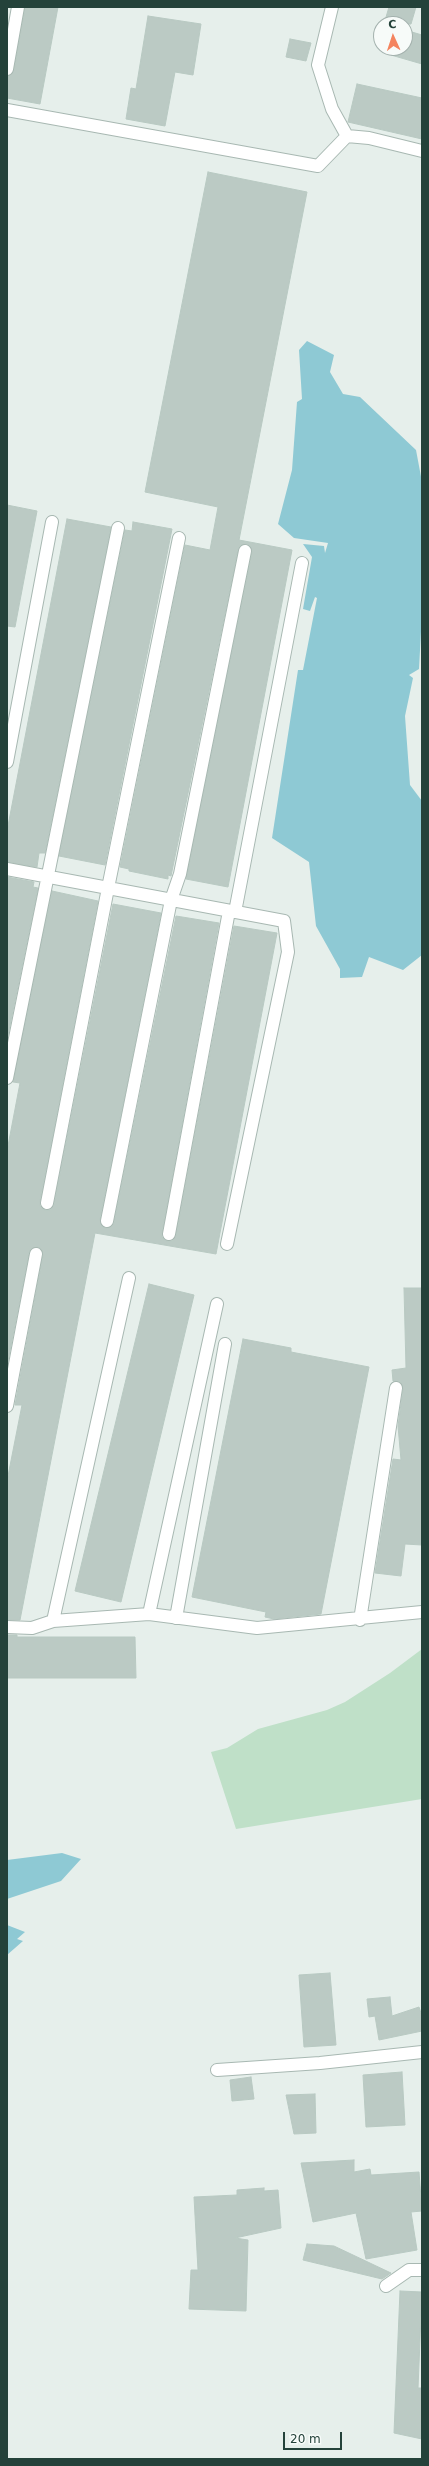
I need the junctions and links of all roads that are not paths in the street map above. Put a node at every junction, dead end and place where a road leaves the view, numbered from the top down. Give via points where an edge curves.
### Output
1 (18, 7) edge
2 (332, 7) edge
3 (7, 69) edge
4 (7, 110) edge
5 (347, 136) junction
6 (422, 151) edge
7 (52, 522) dead end
8 (118, 528) dead end
9 (179, 538) dead end
10 (245, 550) dead end
11 (302, 563) dead end
12 (7, 762) edge
13 (7, 869) edge
14 (47, 876) junction
15 (108, 888) junction
16 (171, 900) junction
17 (232, 912) junction
18 (7, 1078) edge
19 (47, 1203) dead end
20 (107, 1221) dead end
21 (169, 1234) dead end
22 (227, 1244) dead end
23 (36, 1254) dead end
24 (128, 1278) dead end
25 (217, 1304) dead end
26 (225, 1344) dead end
27 (396, 1388) dead end
28 (7, 1406) edge
29 (422, 1612) edge
30 (149, 1614) junction
31 (176, 1618) junction
32 (360, 1620) junction
33 (53, 1621) junction
34 (7, 1627) edge
35 (422, 2052) edge
36 (217, 2070) dead end
37 (422, 2270) edge
38 (386, 2286) dead end

1 - 3 lane
2 - 5 lane via 318,65 332,109
4 - 5 lane via 318,166
5 - 6 lane via 370,138
7 - 12 lane
8 - 14 lane
9 - 15 lane
10 - 16 lane via 180,874
11 - 17 lane
13 - 14 lane
14 - 15 lane
14 - 18 lane
15 - 16 lane
15 - 19 lane
16 - 17 lane
16 - 20 lane
17 - 21 lane
17 - 22 lane via 284,922 288,952
23 - 28 lane
24 - 33 lane
25 - 30 lane
26 - 31 lane
27 - 32 lane
29 - 32 lane
30 - 31 lane
30 - 33 lane
31 - 32 lane via 257,1628
33 - 34 lane via 32,1628
35 - 36 lane via 320,2063
37 - 38 lane via 409,2270

